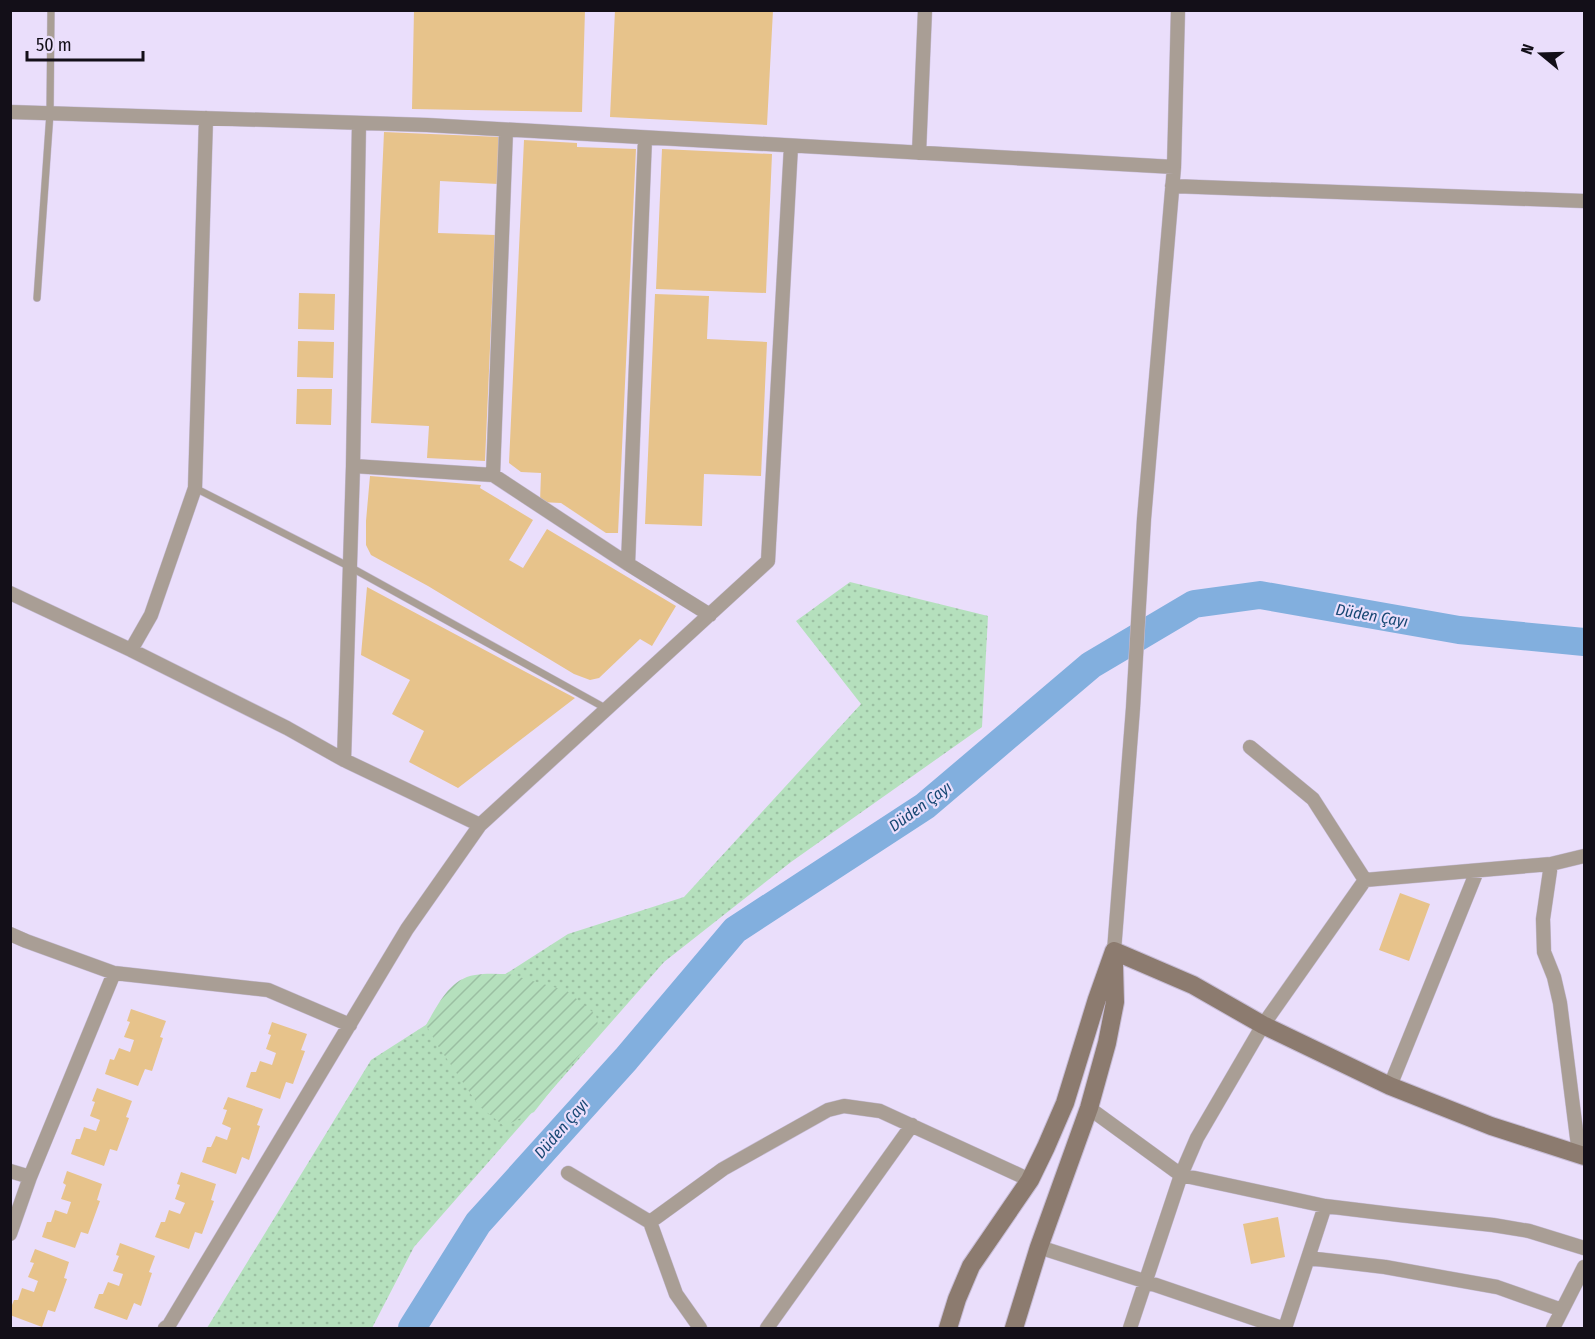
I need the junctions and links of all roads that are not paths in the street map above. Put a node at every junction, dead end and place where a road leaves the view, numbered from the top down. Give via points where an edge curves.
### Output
1 (51, 10) edge
2 (925, 10) edge
3 (1178, 10) edge
4 (10, 112) edge
5 (50, 113) junction
6 (206, 118) junction
7 (359, 123) junction
8 (506, 130) junction
9 (645, 138) junction
10 (791, 146) junction
11 (919, 153) junction
12 (1174, 167) junction
13 (1172, 186) junction
14 (1584, 201) edge
15 (37, 298) dead end
16 (353, 466) junction
17 (493, 475) junction
18 (195, 488) junction
19 (627, 564) junction
20 (350, 567) junction
21 (10, 593) edge
22 (710, 615) junction
23 (131, 650) junction
24 (607, 710) junction
25 (1250, 747) dead end
26 (344, 760) junction
27 (480, 825) junction
28 (1584, 856) edge
29 (1551, 864) junction
30 (1477, 871) junction
31 (1365, 880) junction
32 (10, 934) edge
33 (1114, 951) junction
34 (114, 973) junction
35 (350, 1025) junction
36 (1263, 1025) junction
37 (1390, 1086) junction
38 (1089, 1108) junction
39 (912, 1125) junction
40 (1582, 1155) edge
41 (10, 1171) edge
42 (568, 1173) dead end
43 (1181, 1175) junction
44 (30, 1177) junction
45 (1030, 1180) junction
46 (1325, 1206) junction
47 (650, 1222) junction
48 (10, 1234) edge
49 (1039, 1247) junction
50 (1584, 1248) edge
51 (1308, 1258) junction
52 (1584, 1267) edge
53 (1144, 1281) junction
54 (1562, 1311) junction
55 (165, 1329) edge
56 (700, 1329) edge
57 (767, 1329) edge
58 (948, 1329) edge
59 (1014, 1329) edge
60 (1130, 1329) edge
61 (1284, 1329) edge
62 (1553, 1329) edge

1 - 5 lane
2 - 11 street
3 - 12 street
4 - 5 street
5 - 6 street
5 - 15 lane
6 - 7 street
6 - 18 street
7 - 8 street
7 - 16 street
8 - 9 street
8 - 17 street
9 - 10 street
9 - 19 street
10 - 11 street
10 - 22 street via 768,561
11 - 12 street
12 - 13 street
13 - 14 street
13 - 33 street
16 - 17 street
16 - 20 street
17 - 19 street
18 - 20 lane
18 - 23 street via 151,615
19 - 22 street
20 - 24 lane
20 - 26 street
21 - 23 street
22 - 24 street
23 - 26 street
24 - 27 street
25 - 31 street via 1313,799
26 - 27 street
27 - 35 street via 407,929
28 - 29 street
29 - 30 street
29 - 40 street via 1543,919 1544,952 1560,1003
30 - 31 street
30 - 37 street
31 - 36 street
32 - 34 street
33 - 36 main road via 1193,985
33 - 38 main road via 1114,1002
33 - 45 main road via 1065,1103
34 - 35 street via 268,990
34 - 44 street
35 - 55 street
36 - 37 main road
36 - 43 street via 1197,1138
37 - 40 main road via 1491,1126
38 - 43 street
38 - 49 main road
39 - 45 street
39 - 47 street via 864,1108 844,1106 828,1110 723,1169
39 - 57 street
41 - 44 street
42 - 47 street
43 - 46 street
43 - 53 street
44 - 48 street
45 - 58 main road via 971,1266
46 - 50 street via 1493,1225 1529,1231
46 - 51 street
47 - 56 street via 676,1294
49 - 53 street
49 - 59 main road
51 - 54 street via 1497,1287
51 - 61 street
52 - 54 street
53 - 60 street
53 - 61 street
54 - 62 street

